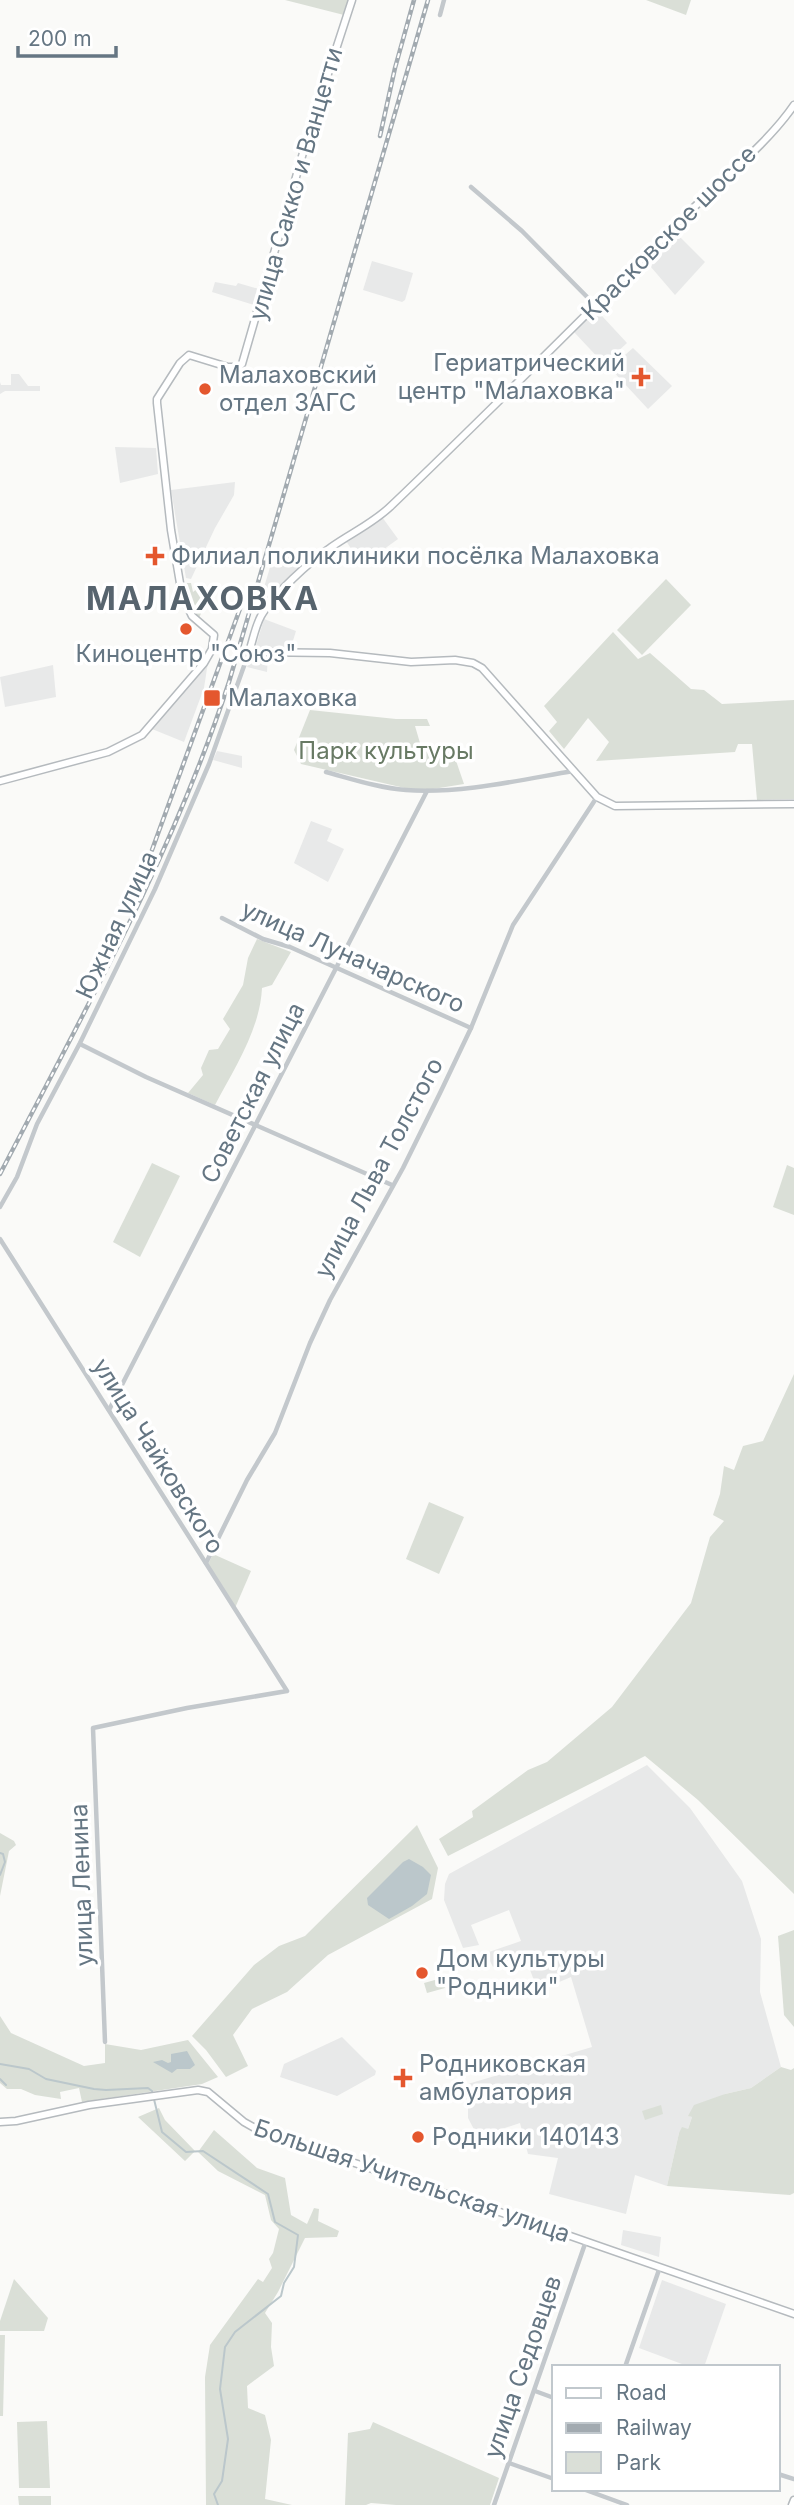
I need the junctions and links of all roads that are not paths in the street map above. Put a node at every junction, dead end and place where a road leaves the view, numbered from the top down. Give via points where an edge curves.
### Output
1 (352, 0) edge
2 (444, 0) edge
3 (440, 15) dead end
4 (794, 105) edge
5 (471, 187) dead end
6 (596, 306) junction
7 (249, 652) junction
8 (573, 771) junction
9 (326, 772) dead end
10 (0, 781) edge
11 (427, 791) junction
12 (597, 797) junction
13 (794, 804) edge
14 (222, 918) dead end
15 (337, 969) junction
16 (471, 1028) junction
17 (80, 1043) junction
18 (257, 1124) junction
19 (392, 1185) junction
20 (0, 1207) edge
21 (0, 1239) edge
22 (109, 1410) junction
23 (205, 1563) junction
24 (93, 1728) joint
25 (105, 2042) dead end
26 (0, 2122) edge
27 (586, 2241) junction
28 (660, 2267) junction
29 (794, 2314) edge
30 (626, 2365) edge
31 (535, 2391) junction
32 (552, 2397) edge
33 (509, 2462) junction
34 (552, 2478) edge
35 (588, 2491) edge
36 (494, 2505) edge
37 (627, 2505) edge

1 - 10 main road, улица Сакко и Ванцетти via 245,357 239,367 228,367 189,355 157,399 182,595 192,616 212,632 214,640 204,663 142,735 108,752
2 - 3 street
4 - 6 main road, Красковское шоссе
5 - 6 street
6 - 7 main road, Красковское шоссе via 380,517 312,562 264,611
7 - 8 main road via 473,663
7 - 17 street, Южная улица via 187,815
8 - 11 street
8 - 12 main road
9 - 11 street
11 - 15 street, Советская улица
12 - 13 main road via 620,807
12 - 16 street, улица Льва Толстого via 513,925
14 - 15 street, улица Луначарского
15 - 16 street, улица Луначарского
15 - 18 street, Советская улица
16 - 19 street, улица Льва Толстого
17 - 18 street
17 - 20 street, Южная улица
18 - 19 street
18 - 22 street, Советская улица
19 - 23 street, улица Льва Толстого via 310,1343 275,1433
21 - 22 street, улица Чайковского
22 - 23 street, улица Чайковского
23 - 24 street, улица Чайковского via 287,1691
24 - 25 street, улица Ленина
26 - 27 main road, Большая Учительская улица via 161,2094 208,2092 260,2132
27 - 28 main road, Большая Учительская улица
27 - 31 street, улица Седовцев
28 - 29 main road, Большая Учительская улица
28 - 30 street
31 - 32 street
31 - 33 street, улица Седовцев
33 - 34 street
33 - 36 street, улица Седовцев
35 - 37 street

